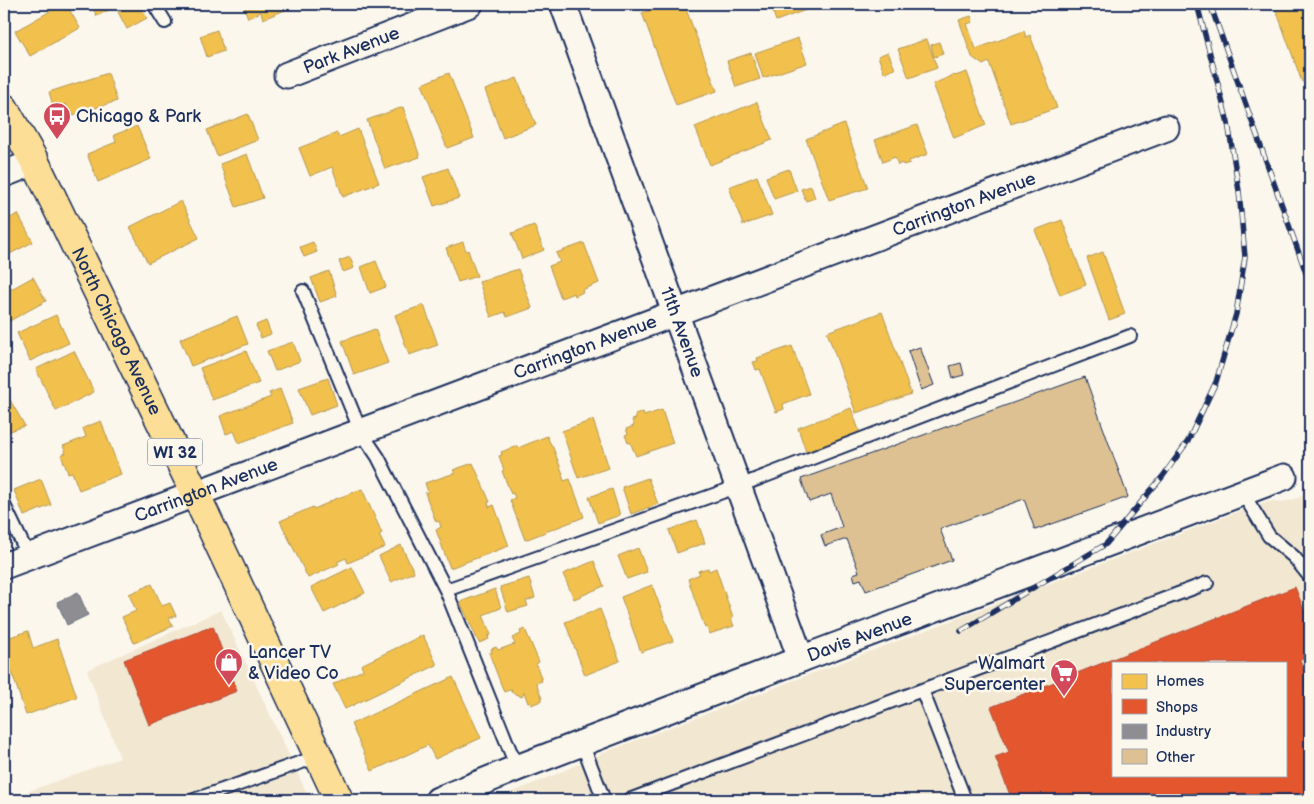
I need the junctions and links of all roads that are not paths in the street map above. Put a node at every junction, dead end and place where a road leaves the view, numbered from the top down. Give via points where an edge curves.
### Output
1 (154, 4) edge
2 (470, 4) edge
3 (563, 4) edge
4 (165, 22) dead end
5 (287, 75) dead end
6 (4, 108) edge
7 (1166, 128) dead end
8 (35, 162) junction
9 (4, 174) edge
10 (303, 291) dead end
11 (676, 312) junction
12 (1130, 336) dead end
13 (360, 432) junction
14 (1284, 477) dead end
15 (739, 486) junction
16 (1242, 492) junction
17 (196, 495) junction
18 (4, 505) edge
19 (28, 556) junction
20 (4, 566) edge
21 (1310, 576) edge
22 (1207, 583) dead end
23 (446, 590) junction
24 (801, 659) junction
25 (922, 690) junction
26 (582, 743) junction
27 (319, 756) junction
28 (517, 768) junction
29 (194, 800) edge
30 (339, 800) edge
31 (438, 800) edge
32 (604, 800) edge
33 (628, 800) edge
34 (964, 800) edge

1 - 4 lane
2 - 5 street, Park Avenue
3 - 11 street, 11th Avenue
6 - 8 main road, North Chicago Avenue / WI 32
7 - 11 street, Carrington Avenue
8 - 9 street
8 - 17 main road, North Chicago Avenue / WI 32
10 - 13 lane
11 - 13 street, Carrington Avenue
11 - 15 street, 11th Avenue
12 - 15 lane
13 - 17 street, Carrington Avenue
13 - 23 lane via 378,457
14 - 16 street, Davis Avenue
15 - 23 lane
15 - 24 street, 11th Avenue
16 - 21 lane via 1269,536
16 - 24 street, Davis Avenue
17 - 19 street, Carrington Avenue
17 - 27 main road, North Chicago Avenue / WI 32
18 - 19 lane
19 - 20 street, Carrington Avenue
22 - 25 lane
23 - 28 lane
24 - 26 street, Davis Avenue
25 - 33 lane
25 - 34 lane
26 - 28 street, Davis Avenue
26 - 32 lane
27 - 29 lane
27 - 30 main road, North Chicago Avenue / WI 32
28 - 31 street, Davis Avenue

